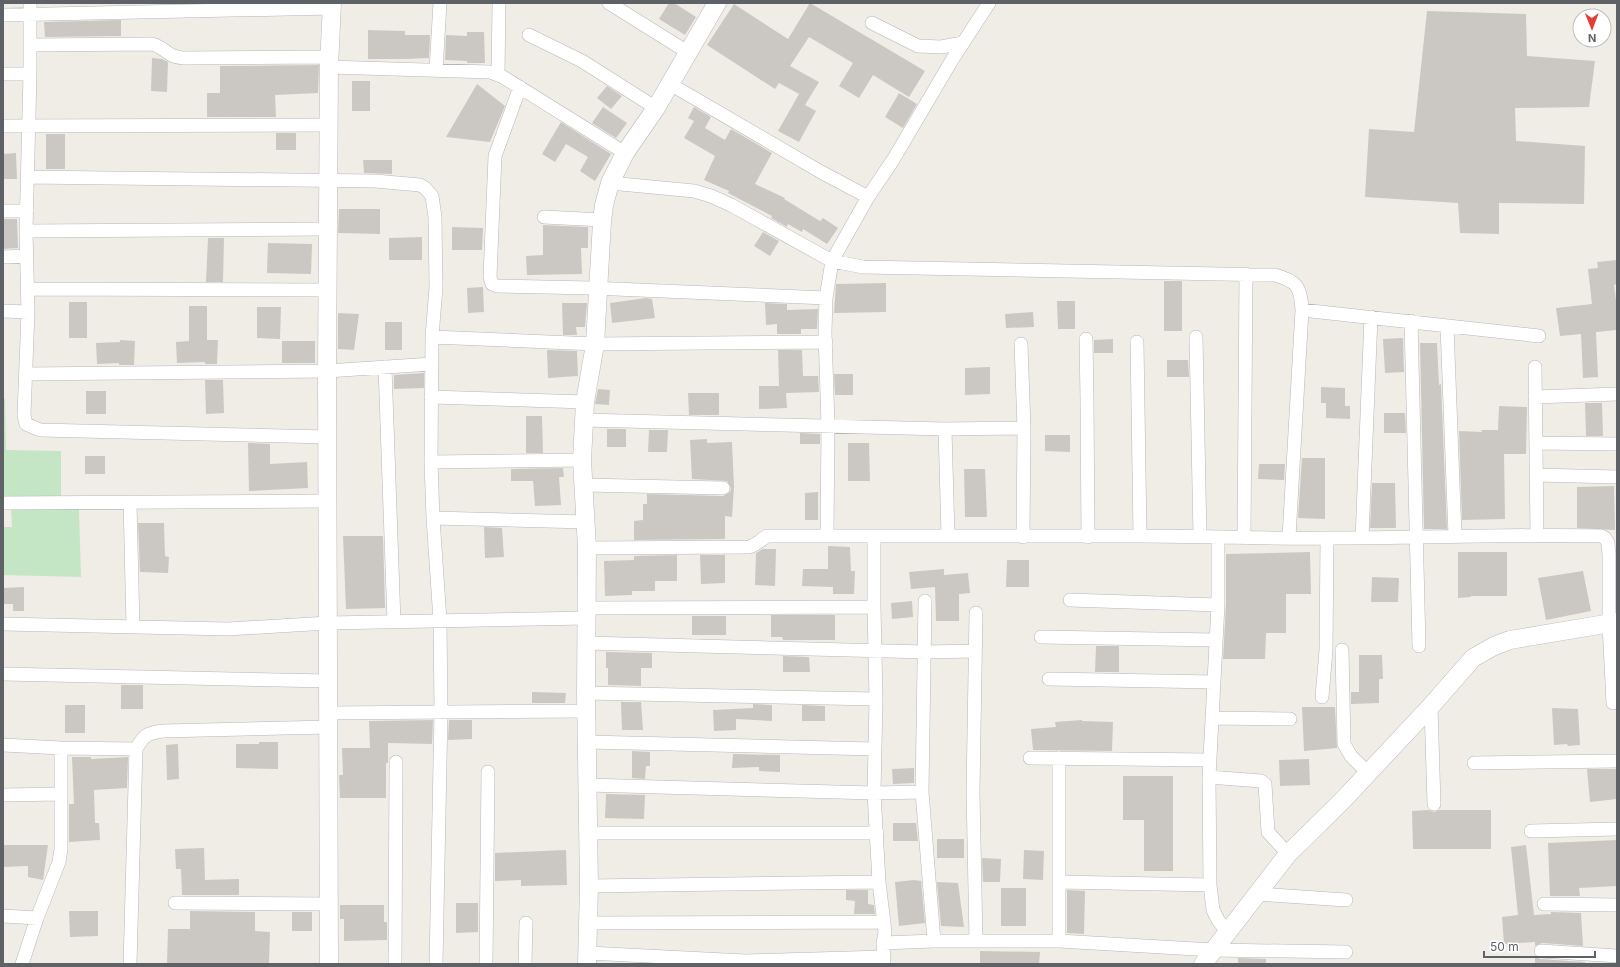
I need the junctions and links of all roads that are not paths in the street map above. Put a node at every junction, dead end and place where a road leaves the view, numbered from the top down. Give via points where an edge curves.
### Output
1 (440, 3) edge
2 (499, 3) edge
3 (609, 3) edge
4 (717, 3) edge
5 (989, 3) edge
6 (332, 6) edge
7 (30, 9) edge
8 (3, 15) edge
9 (872, 23) dead end
10 (529, 35) dead end
11 (963, 43) junction
12 (30, 45) junction
13 (689, 53) junction
14 (330, 62) junction
15 (436, 70) junction
16 (3, 74) edge
17 (30, 74) junction
18 (498, 75) junction
19 (670, 84) junction
20 (520, 87) junction
21 (656, 108) junction
22 (330, 125) junction
23 (3, 126) edge
24 (29, 126) junction
25 (625, 153) junction
26 (27, 176) junction
27 (328, 181) junction
28 (610, 183) junction
29 (868, 197) junction
30 (3, 211) edge
31 (27, 211) junction
32 (544, 217) dead end
33 (602, 220) junction
34 (328, 229) junction
35 (26, 230) junction
36 (26, 256) junction
37 (3, 257) edge
38 (832, 261) junction
39 (1246, 274) junction
40 (598, 288) junction
41 (28, 289) junction
42 (328, 290) junction
43 (826, 298) junction
44 (1302, 310) junction
45 (3, 311) edge
46 (28, 312) junction
47 (1371, 317) junction
48 (1411, 321) junction
49 (1447, 326) junction
50 (1539, 336) dead end
51 (432, 337) junction
52 (1196, 337) dead end
53 (1086, 339) dead end
54 (826, 342) junction
55 (1138, 342) dead end
56 (595, 344) junction
57 (1021, 344) dead end
58 (432, 364) junction
59 (384, 367) junction
60 (1535, 368) dead end
61 (327, 371) junction
62 (26, 374) junction
63 (1617, 394) edge
64 (431, 397) junction
65 (1535, 397) junction
66 (585, 402) junction
67 (583, 420) junction
68 (828, 425) junction
69 (1024, 428) junction
70 (945, 429) junction
71 (327, 437) junction
72 (1536, 443) junction
73 (1617, 444) edge
74 (582, 460) junction
75 (431, 462) junction
76 (1536, 475) junction
77 (1617, 477) edge
78 (584, 485) junction
79 (723, 488) dead end
80 (328, 501) junction
81 (130, 502) junction
82 (3, 503) edge
83 (433, 518) junction
84 (586, 522) junction
85 (827, 535) junction
86 (1537, 535) junction
87 (874, 536) junction
88 (948, 536) junction
89 (1140, 536) junction
90 (1455, 536) junction
91 (1023, 537) junction
92 (1088, 537) junction
93 (1200, 537) junction
94 (1416, 537) junction
95 (1218, 538) junction
96 (1244, 538) junction
97 (1289, 538) junction
98 (1327, 538) junction
99 (1362, 538) junction
100 (588, 548) junction
101 (1070, 600) dead end
102 (925, 601) dead end
103 (1218, 604) junction
104 (874, 607) junction
105 (587, 613) junction
106 (976, 613) dead end
107 (440, 620) junction
108 (328, 622) junction
109 (394, 622) junction
110 (1613, 623) edge
111 (3, 624) edge
112 (133, 627) junction
113 (1041, 637) dead end
114 (1216, 640) junction
115 (586, 643) junction
116 (1419, 646) dead end
117 (875, 649) junction
118 (1342, 650) dead end
119 (975, 651) junction
120 (926, 652) junction
121 (3, 674) edge
122 (1049, 678) dead end
123 (328, 680) junction
124 (1214, 682) junction
125 (586, 693) junction
126 (1322, 697) dead end
127 (876, 699) junction
128 (1613, 703) dead end
129 (1431, 706) junction
130 (441, 712) junction
131 (587, 712) junction
132 (1212, 718) junction
133 (1290, 719) dead end
134 (328, 720) junction
135 (587, 742) junction
136 (3, 745) edge
137 (61, 748) junction
138 (136, 749) junction
139 (874, 749) junction
140 (1030, 758) dead end
141 (1059, 758) junction
142 (1210, 760) junction
143 (1617, 761) edge
144 (396, 762) dead end
145 (1474, 763) dead end
146 (488, 772) dead end
147 (1368, 773) junction
148 (1209, 777) junction
149 (588, 786) junction
150 (874, 792) junction
151 (922, 792) junction
152 (61, 794) junction
153 (3, 795) edge
154 (1434, 804) dead end
155 (1617, 829) edge
156 (1531, 831) dead end
157 (588, 833) junction
158 (876, 833) junction
159 (1288, 854) junction
160 (879, 882) junction
161 (1059, 882) junction
162 (1210, 885) junction
163 (589, 886) junction
164 (1257, 894) junction
165 (1346, 900) dead end
166 (175, 903) dead end
167 (328, 904) junction
168 (1544, 904) dead end
169 (1617, 905) edge
170 (3, 916) edge
171 (37, 918) junction
172 (884, 922) junction
173 (526, 923) dead end
174 (589, 923) junction
175 (1227, 932) junction
176 (934, 941) junction
177 (976, 941) junction
178 (1059, 941) junction
179 (883, 943) junction
180 (1541, 951) dead end
181 (1346, 952) dead end
182 (1617, 956) edge
183 (1208, 957) edge
184 (588, 959) edge
185 (884, 961) edge
186 (745, 962) edge
187 (22, 964) edge
188 (130, 964) edge
189 (329, 964) edge
190 (395, 964) edge
191 (436, 964) edge
192 (486, 964) edge
193 (526, 964) edge

1 - 15 street
2 - 18 street
3 - 13 street
4 - 13 street
5 - 11 street
6 - 7 street
6 - 14 street
7 - 8 street
7 - 12 street
9 - 11 street via 918,46 941,47
10 - 21 street via 582,60
11 - 29 street
12 - 14 street via 152,44 172,56 183,58
12 - 17 street
13 - 19 street
14 - 15 street
14 - 22 street
15 - 18 street via 490,72
16 - 17 street
17 - 24 street
18 - 20 street
19 - 21 street
19 - 29 street
20 - 25 street
20 - 40 street via 495,156 490,277 492,284
21 - 25 street
22 - 24 street
22 - 27 street
23 - 24 street
24 - 26 street
25 - 28 street
26 - 27 street
26 - 31 street
27 - 34 street
27 - 51 street via 420,185 432,196 435,218 436,287
28 - 33 street
28 - 38 street via 689,190 711,196
29 - 38 street
30 - 31 street
31 - 35 street
32 - 33 street
33 - 40 street
34 - 35 street
34 - 42 street
35 - 36 street
36 - 37 street
36 - 41 street
38 - 39 street via 862,267 889,268
38 - 43 street
39 - 44 street via 1288,278 1300,290
39 - 96 street
40 - 43 street
40 - 56 street
41 - 42 street
41 - 46 street
42 - 61 street
43 - 54 street
44 - 47 street
44 - 97 street
45 - 46 street
46 - 62 street
47 - 48 street
47 - 99 street
48 - 49 street
48 - 94 street
49 - 50 street
49 - 90 street
51 - 56 street
51 - 58 street
52 - 93 street
53 - 92 street
54 - 56 street
54 - 68 street
55 - 89 street
56 - 66 street
57 - 69 street
58 - 59 street
58 - 64 street
59 - 61 street
59 - 109 street
60 - 65 street
61 - 62 street
61 - 71 street
62 - 71 street via 24,420 26,424 40,430
63 - 65 street
64 - 66 street
64 - 75 street
65 - 72 street
66 - 67 street
67 - 68 street
67 - 74 street
68 - 70 street
68 - 85 street
69 - 70 street
69 - 91 street
70 - 88 street
71 - 80 street
72 - 73 street
72 - 76 street
74 - 75 street
74 - 78 street
75 - 83 street
76 - 77 street
76 - 86 street
78 - 79 street
78 - 84 street
80 - 81 street
80 - 108 street
81 - 82 street
81 - 112 street
83 - 84 street
83 - 107 street
84 - 100 street
85 - 87 street
85 - 100 street via 767,536 749,547
86 - 90 street
86 - 110 street via 1605,538 1608,543
87 - 88 street
87 - 104 street
88 - 91 street
89 - 92 street
89 - 93 street
90 - 94 street
91 - 92 street
93 - 95 street
94 - 99 street
94 - 116 street
95 - 96 street
95 - 103 street
96 - 97 street
97 - 98 street
98 - 99 street
98 - 126 street via 1326,650
100 - 105 street
101 - 103 street
102 - 120 street
103 - 114 street
104 - 105 street
104 - 117 street
105 - 107 street
105 - 115 street
106 - 119 street
107 - 109 street
107 - 130 street
108 - 109 street
108 - 112 street via 228,629
108 - 123 street
110 - 128 street
110 - 129 street via 1523,638 1494,646 1473,658
111 - 112 street
113 - 114 street
114 - 124 street
115 - 117 street
115 - 125 street
117 - 120 street
117 - 127 street
118 - 147 street via 1344,744 1351,756
119 - 120 street
119 - 177 street via 973,791
120 - 151 street
121 - 123 street
122 - 124 street
123 - 134 street
124 - 132 street
125 - 127 street
125 - 131 street
127 - 139 street
129 - 147 street
129 - 154 street
130 - 131 street
130 - 134 street
130 - 191 street
131 - 135 street
132 - 133 street
132 - 142 street
134 - 138 street via 157,732 142,738
134 - 167 street
135 - 139 street
135 - 149 street
136 - 137 street
137 - 138 street
137 - 152 street
138 - 188 street
139 - 150 street
140 - 141 street
141 - 142 street
141 - 161 street
142 - 148 street
143 - 145 street
144 - 190 street
146 - 192 street
147 - 159 street
148 - 159 street via 1262,781 1265,784 1268,832
148 - 162 street
149 - 150 street
149 - 157 street
150 - 151 street
150 - 158 street
151 - 176 street
152 - 153 street
152 - 171 street via 59,862
155 - 156 street
157 - 158 street
157 - 163 street
158 - 160 street
159 - 164 street
160 - 163 street
160 - 172 street
161 - 162 street
161 - 178 street
162 - 175 street via 1213,910
163 - 174 street
164 - 165 street
164 - 175 street
166 - 167 street
167 - 189 street
168 - 169 street
170 - 171 street
171 - 187 street
172 - 174 street
172 - 179 street
173 - 193 street
174 - 184 street
175 - 183 street
176 - 177 street
176 - 179 street
177 - 178 street
178 - 183 street
179 - 185 street
180 - 182 street
181 - 183 street
184 - 186 street
185 - 186 street

